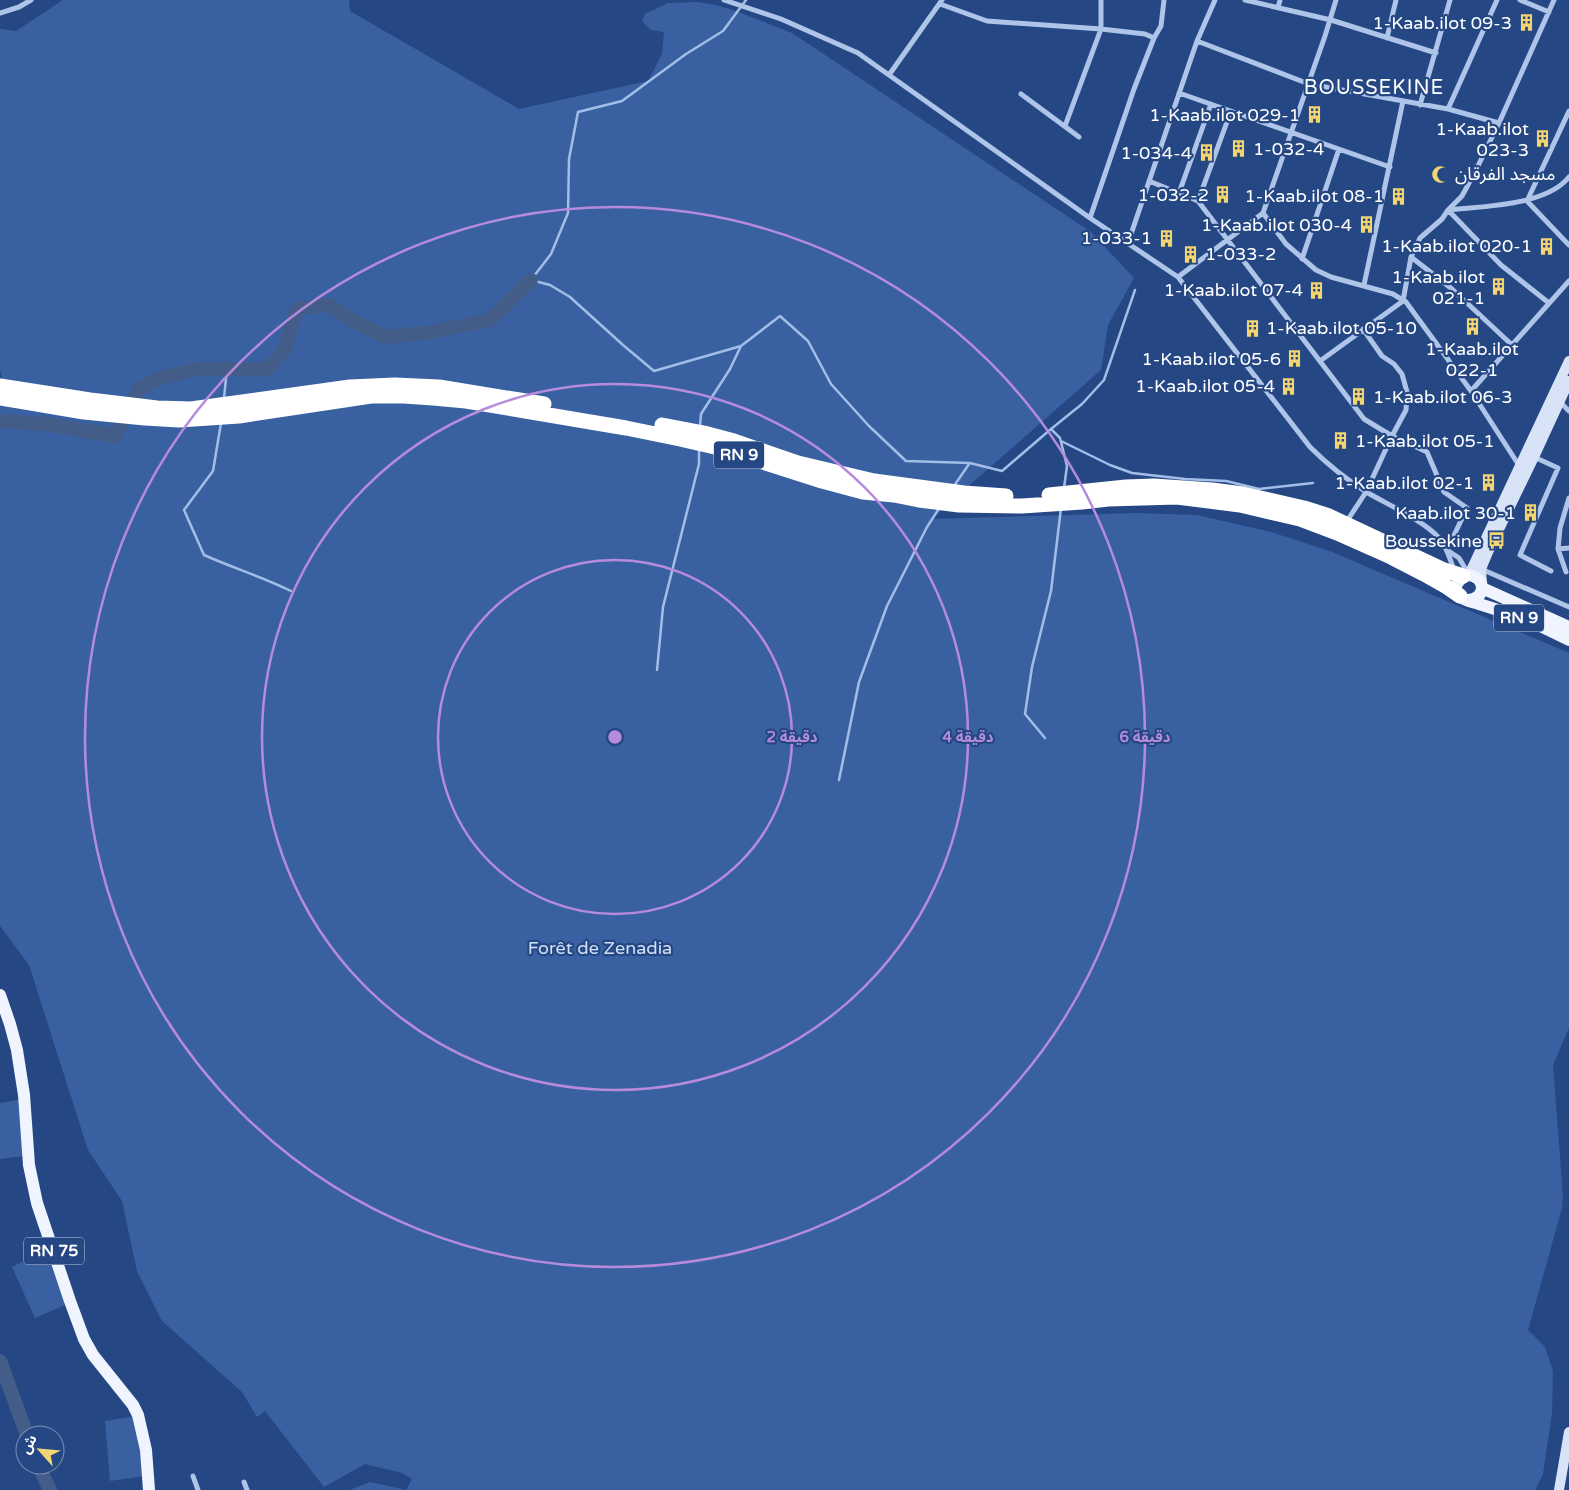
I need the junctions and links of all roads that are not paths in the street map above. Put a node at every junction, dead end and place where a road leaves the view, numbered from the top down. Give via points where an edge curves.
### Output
1 (31, 0) edge
2 (724, 0) edge
3 (1101, 0) edge
4 (1164, 0) edge
5 (1215, 0) edge
6 (1245, 0) edge
7 (1280, 0) edge
8 (1336, 0) edge
9 (1396, 0) edge
10 (1450, 0) edge
11 (1498, 0) edge
12 (1520, 0) edge
13 (1554, 0) edge
14 (941, 2) edge
15 (1278, 8) junction
16 (1549, 12) junction
17 (0, 13) edge
18 (1331, 20) junction
19 (1101, 28) junction
20 (1154, 38) junction
21 (1387, 38) junction
22 (1197, 41) junction
23 (1436, 53) junction
24 (889, 75) junction
25 (1309, 84) junction
26 (1179, 93) junction
27 (1021, 94) dead end
28 (1403, 101) junction
29 (1211, 104) junction
30 (1420, 105) junction
31 (1448, 110) junction
32 (1231, 111) junction
33 (1569, 111) edge
34 (1499, 123) junction
35 (1065, 126) junction
36 (1291, 132) junction
37 (1079, 137) dead end
38 (1339, 149) junction
39 (1390, 167) junction
40 (1569, 177) edge
41 (1149, 181) junction
42 (1179, 193) junction
43 (1198, 201) junction
44 (1527, 201) junction
45 (1448, 210) junction
46 (1263, 213) junction
47 (1090, 218) junction
48 (1227, 240) junction
49 (1128, 243) junction
50 (1569, 245) edge
51 (1411, 257) junction
52 (1302, 259) junction
53 (1178, 277) junction
54 (1569, 281) edge
55 (1364, 285) junction
56 (1403, 300) junction
57 (1549, 303) junction
58 (1363, 329) junction
59 (1512, 346) junction
60 (1320, 360) junction
61 (1569, 361) edge
62 (1569, 381) edge
63 (0, 386) edge
64 (1471, 392) junction
65 (1564, 395) edge
66 (0, 398) edge
67 (1569, 412) edge
68 (1392, 436) junction
69 (1534, 457) junction
70 (1520, 467) junction
71 (1366, 492) junction
72 (1569, 498) edge
73 (1346, 524) junction
74 (1569, 548) edge
75 (1558, 549) junction
76 (1447, 550) junction
77 (1551, 571) dead end
78 (1566, 572) dead end
79 (1467, 575) junction
80 (1482, 586) junction
81 (1463, 598) junction
82 (1569, 607) edge
83 (1569, 628) edge
84 (1569, 640) edge
85 (0, 996) edge
86 (1569, 1432) edge
87 (193, 1476) dead end
88 (244, 1482) dead end
89 (149, 1490) edge
90 (198, 1490) edge
91 (247, 1490) edge
92 (1559, 1490) edge

1 - 17 street
2 - 24 street via 781,19 858,53
3 - 19 street
4 - 20 street via 1161,26
5 - 22 street
6 - 15 street
7 - 15 street
8 - 18 street
9 - 21 street
10 - 23 street
11 - 31 street
12 - 16 street
13 - 16 street
14 - 19 street via 987,21
14 - 24 street
15 - 18 street
16 - 34 street
18 - 21 street
18 - 25 street
19 - 20 street
19 - 35 street
20 - 47 street
21 - 23 street
22 - 25 street
22 - 26 street
23 - 30 street
24 - 47 street
25 - 28 street
25 - 36 street
26 - 29 street
26 - 41 street
27 - 35 street
28 - 30 street
28 - 39 street
29 - 32 street
29 - 42 street
30 - 31 street
31 - 34 street
32 - 36 street
32 - 43 street
33 - 44 street
34 - 45 street via 1462,196
35 - 37 street
36 - 38 street
36 - 46 street
38 - 39 street
38 - 52 street
39 - 55 street
40 - 44 street via 1563,185
41 - 42 street
41 - 49 street
42 - 43 street
43 - 48 street
44 - 45 street
44 - 50 street
45 - 51 street via 1420,238
45 - 57 street via 1501,265
46 - 48 street
46 - 52 street via 1286,244
47 - 49 street
48 - 53 street
48 - 60 street
49 - 53 street
51 - 56 street
51 - 59 street via 1452,289
52 - 55 street via 1331,277
53 - 71 street via 1310,447
54 - 57 street
55 - 56 street
56 - 58 street
56 - 64 street
57 - 59 street
58 - 60 street
58 - 68 street via 1382,356 1402,374 1407,392 1406,410
59 - 64 street
60 - 68 street via 1364,419
61 - 70 main road
62 - 65 main road
63 - 73 highway, RN 9 via 90,400 191,409 350,387 394,384 439,387 704,433 806,465 912,487 996,496 1126,487 1180,487 1243,494 1329,516
64 - 70 street
65 - 67 street
65 - 69 main road
66 - 81 highway, RN 9 via 84,412 179,420 239,416 371,396 433,398 680,439 855,490 919,500 959,505 1022,506 1177,497 1240,505 1338,532 1424,574
68 - 71 street
68 - 76 street via 1427,452 1444,492 1467,508
69 - 77 street via 1558,468 1520,555
69 - 79 main road via 1488,552
70 - 79 main road
71 - 73 street
71 - 76 street via 1439,537
72 - 75 street
73 - 79 highway, RN 9 via 1444,570
74 - 75 street
75 - 78 street
76 - 79 street
76 - 79 street via 1459,558
79 - 80 main road via 1476,577
79 - 81 main road via 1457,582 1456,589
79 - 82 street
80 - 81 main road via 1475,599
80 - 83 main road
81 - 84 main road, RN 9 via 1527,620
85 - 89 main road, RN 75 via 17,1050 29,1165 38,1203 84,1339 138,1415 146,1450
86 - 92 main road
87 - 90 street
88 - 91 street

